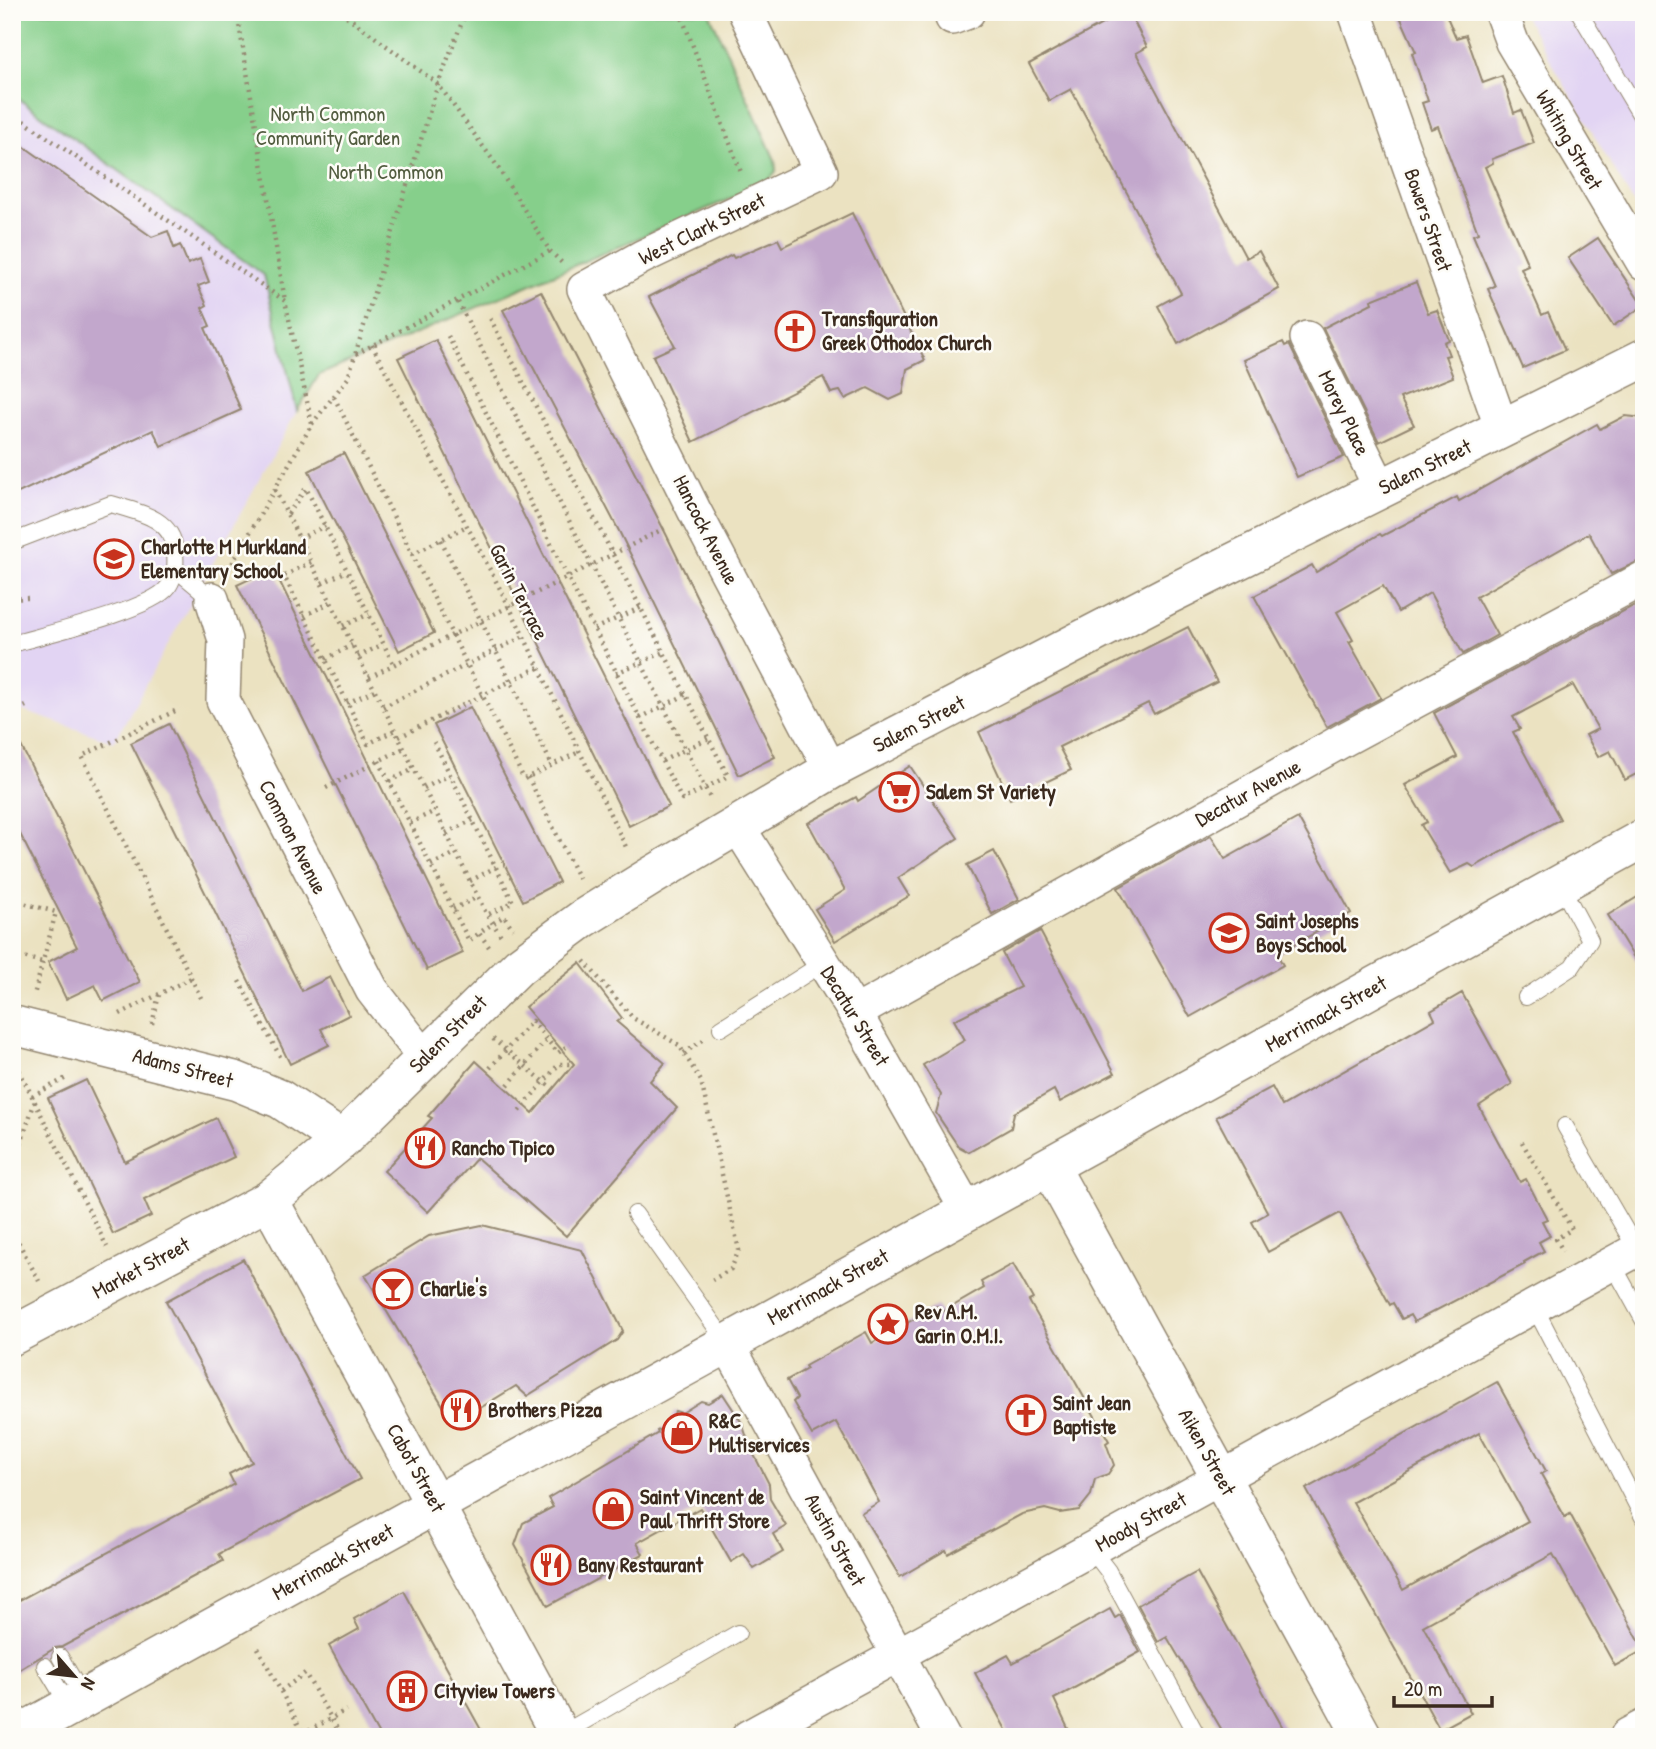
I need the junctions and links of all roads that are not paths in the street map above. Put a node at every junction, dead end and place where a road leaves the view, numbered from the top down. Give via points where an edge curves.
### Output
1 (746, 12) edge
2 (1355, 12) edge
3 (1502, 12) edge
4 (1579, 12) edge
5 (1644, 121) edge
6 (1644, 264) edge
7 (584, 289) joint
8 (1307, 338) dead end
9 (1644, 358) edge
10 (1502, 429) junction
11 (1381, 489) junction
12 (12, 542) edge
13 (176, 569) junction
14 (1644, 578) edge
15 (212, 599) joint
16 (12, 644) edge
17 (831, 770) junction
18 (726, 816) junction
19 (1644, 838) edge
20 (1560, 884) junction
21 (823, 963) junction
22 (1526, 997) dead end
23 (22, 1013) edge
24 (855, 1013) junction
25 (721, 1028) dead end
26 (425, 1058) junction
27 (1565, 1126) dead end
28 (342, 1140) junction
29 (1050, 1167) junction
30 (269, 1200) junction
31 (967, 1210) junction
32 (635, 1214) dead end
33 (1631, 1253) edge
34 (1534, 1307) junction
35 (1644, 1321) edge
36 (12, 1336) edge
37 (727, 1343) junction
38 (1222, 1478) junction
39 (436, 1505) junction
40 (1644, 1519) edge
41 (1091, 1549) junction
42 (738, 1633) dead end
43 (898, 1654) junction
44 (60, 1657) dead end
45 (45, 1665) dead end
46 (77, 1702) junction
47 (1644, 1729) edge
48 (561, 1736) edge
49 (14, 1737) edge
50 (748, 1737) edge
51 (943, 1737) edge
52 (1198, 1737) edge
53 (1363, 1737) edge
54 (1629, 1737) edge

1 - 7 street, West Clark Street via 821,172
2 - 10 street, Bowers Street
3 - 6 street, Whiting Street via 1512,42
4 - 5 lane
7 - 17 street, Hancock Avenue
8 - 11 street, Morey Place
9 - 10 main road, Salem Street
10 - 11 main road, Salem Street
11 - 17 main road, Salem Street
12 - 13 lane via 111,504 160,522 174,541
13 - 15 lane
13 - 16 lane via 167,589 131,609
14 - 24 street, Decatur Avenue via 1321,752
15 - 26 street, Common Avenue via 225,640 223,700 372,990
17 - 18 main road, Salem Street
18 - 21 street, Decatur Street
18 - 26 main road, Salem Street via 548,943
19 - 20 main road, Merrimack Street
20 - 22 lane via 1590,940 1572,967
20 - 29 main road, Merrimack Street
21 - 24 street, Decatur Street
21 - 25 lane
23 - 28 main road, Adams Street via 236,1081 280,1099
24 - 31 street, Decatur Street
26 - 28 main road, Salem Street
27 - 33 lane
28 - 30 main road, Salem Street
29 - 31 main road, Merrimack Street
29 - 38 main road, Aiken Street
30 - 36 main road, Market Street
30 - 39 main road, Cabot Street
31 - 37 main road, Merrimack Street
32 - 37 lane
33 - 34 street, Moody Street
33 - 35 lane
34 - 38 street, Moody Street
34 - 40 lane
37 - 39 main road, Merrimack Street
37 - 43 street, Austin Street
38 - 41 street, Moody Street
38 - 53 main road, Aiken Street
39 - 46 main road, Merrimack Street
39 - 48 main road, Cabot Street
41 - 43 street, Moody Street
41 - 52 lane via 1108,1571
42 - 48 lane
43 - 50 street, Moody Street
43 - 51 street, Austin Street
44 - 46 lane
45 - 46 lane
46 - 49 main road, Merrimack Street
47 - 54 main road

